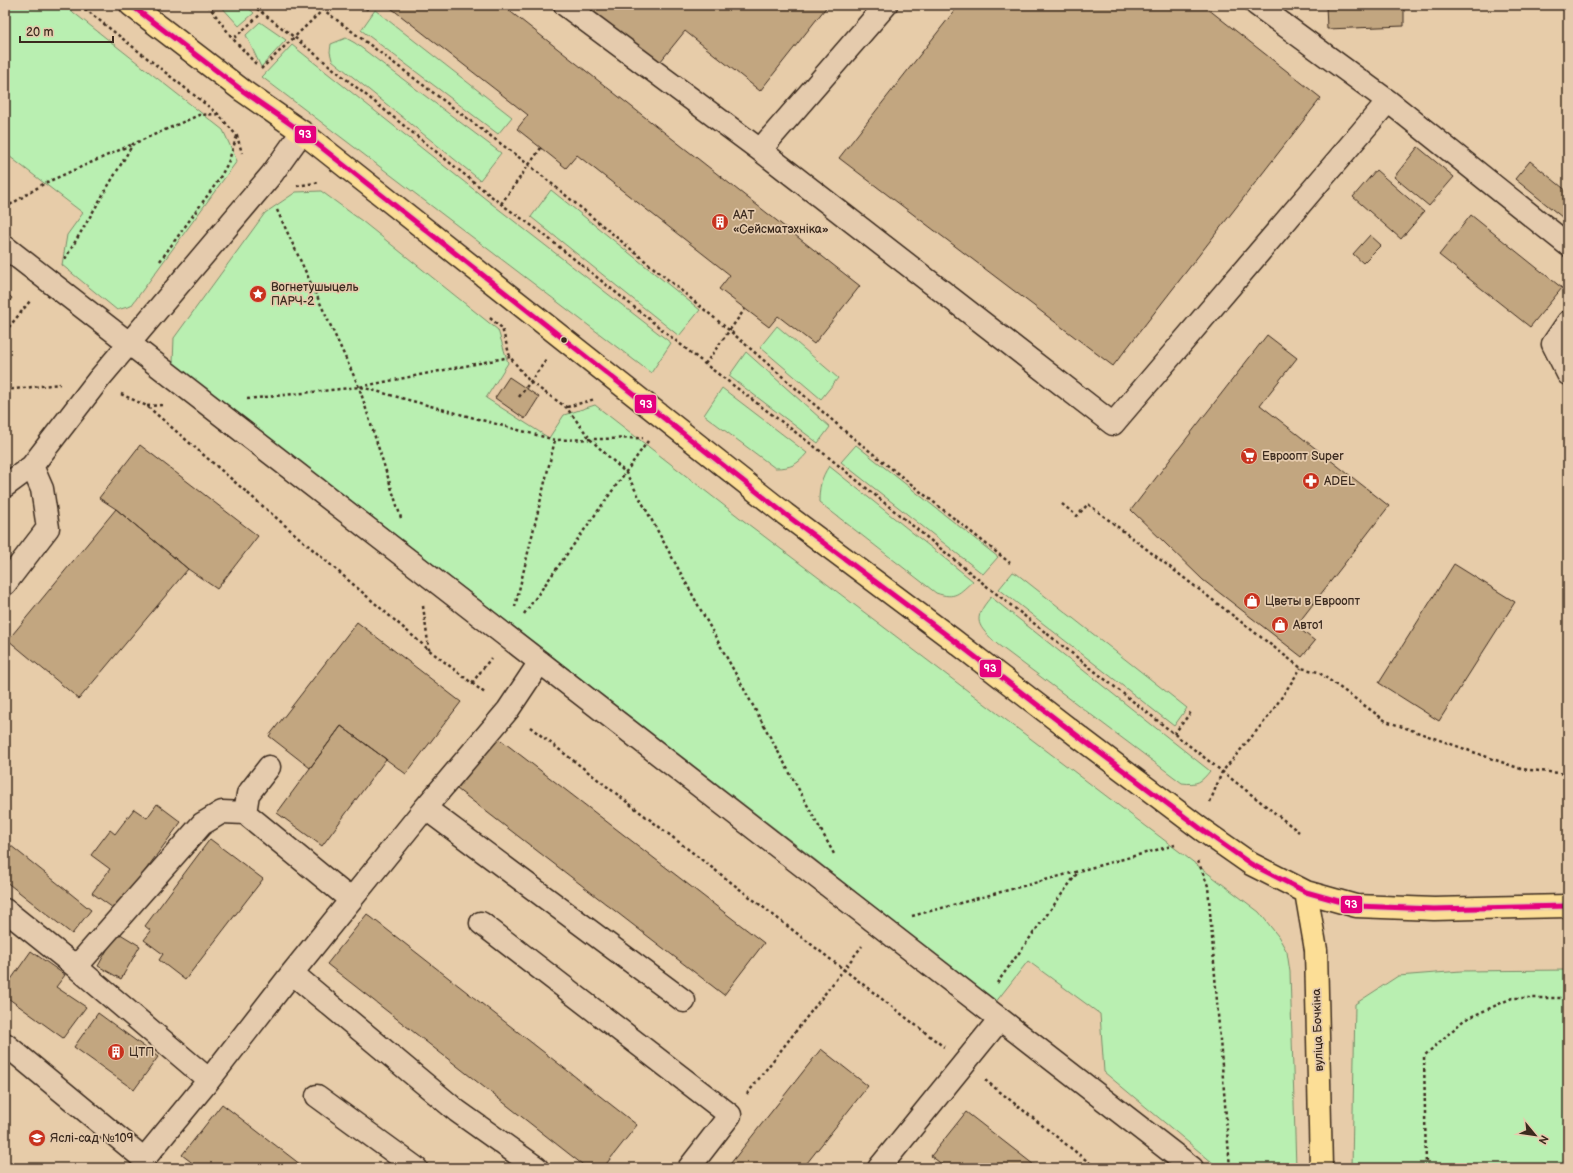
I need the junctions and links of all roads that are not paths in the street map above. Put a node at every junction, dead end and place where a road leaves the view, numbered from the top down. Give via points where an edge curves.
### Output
1 (131, 5) edge
2 (565, 5) edge
3 (886, 5) edge
4 (1257, 5) edge
5 (1388, 101) junction
6 (302, 132) junction
7 (760, 150) junction
8 (1568, 245) edge
9 (5, 247) edge
10 (1568, 322) edge
11 (129, 343) junction
12 (1568, 374) edge
13 (32, 466) junction
14 (5, 486) edge
15 (5, 584) edge
16 (540, 662) junction
17 (269, 767) dead end
18 (424, 808) junction
19 (245, 813) junction
20 (1306, 892) junction
21 (351, 900) junction
22 (1568, 906) edge
23 (5, 910) edge
24 (481, 923) dead end
25 (76, 968) junction
26 (292, 973) junction
27 (684, 1001) dead end
28 (1000, 1019) junction
29 (5, 1044) edge
30 (208, 1080) junction
31 (317, 1096) dead end
32 (150, 1163) edge
33 (881, 1167) edge
34 (416, 1168) edge
35 (537, 1168) edge
36 (689, 1168) edge
37 (1192, 1168) edge
38 (1321, 1168) edge

1 - 6 main road via 243,91
2 - 7 lane
3 - 7 lane
4 - 5 lane
5 - 7 lane via 1113,424
5 - 8 lane
6 - 11 lane via 272,174
6 - 20 main road via 785,514 1195,824 1251,864
9 - 11 lane
10 - 12 lane via 1553,344
11 - 13 lane
11 - 16 lane
13 - 14 lane
13 - 15 lane via 42,489 48,528
16 - 18 lane via 508,710
16 - 28 lane
17 - 19 lane via 248,794
18 - 21 lane
18 - 27 lane
19 - 21 lane
19 - 25 lane via 222,812 202,824
20 - 22 main road via 1356,906 1434,909
20 - 38 main road, вуліца Бочкіна via 1316,950
21 - 26 lane
23 - 25 lane
24 - 36 lane via 730,1114
25 - 30 lane
26 - 30 lane
26 - 35 lane via 457,1111
28 - 33 lane
28 - 37 lane
29 - 32 lane
30 - 32 lane
31 - 34 lane

